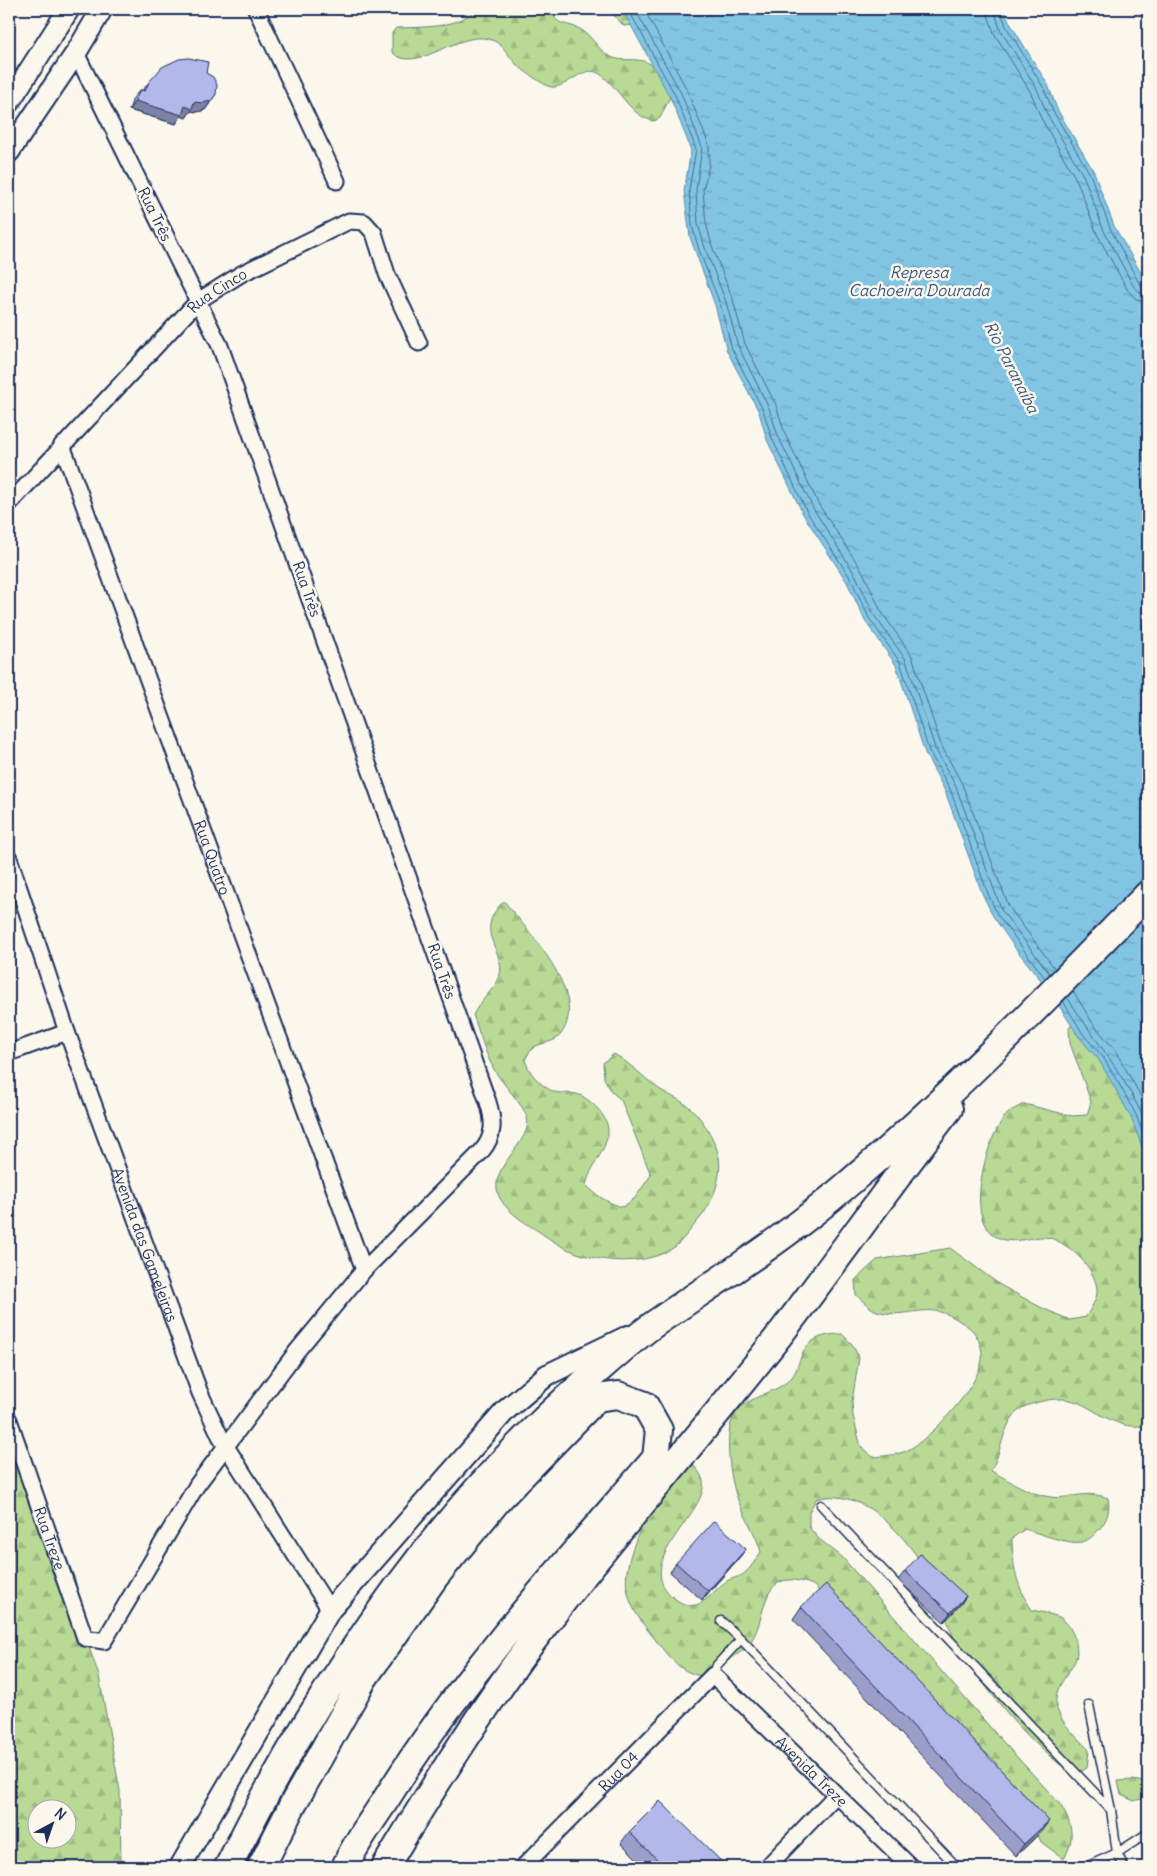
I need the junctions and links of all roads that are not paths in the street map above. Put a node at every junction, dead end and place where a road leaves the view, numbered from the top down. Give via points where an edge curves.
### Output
1 (69, 9) edge
2 (102, 9) edge
3 (256, 9) edge
4 (76, 53) junction
5 (9, 102) edge
6 (9, 152) edge
7 (337, 180) dead end
8 (198, 301) junction
9 (419, 343) dead end
10 (62, 445) junction
11 (9, 504) edge
12 (9, 858) edge
13 (1148, 894) edge
14 (66, 1032) junction
15 (994, 1052) junction
16 (9, 1053) edge
17 (364, 1270) junction
18 (655, 1324) junction
19 (9, 1420) edge
20 (226, 1446) junction
21 (821, 1505) dead end
22 (330, 1610) junction
23 (721, 1621) dead end
24 (741, 1639) junction
25 (712, 1675) junction
26 (1089, 1705) dead end
27 (836, 1795) junction
28 (1111, 1810) junction
29 (1148, 1833) edge
30 (1117, 1853) junction
31 (180, 1867) edge
32 (228, 1867) edge
33 (261, 1867) edge
34 (344, 1867) edge
35 (385, 1867) edge
36 (523, 1867) edge
37 (767, 1867) edge
38 (911, 1867) edge
39 (957, 1867) edge
40 (1086, 1867) edge
41 (1124, 1867) edge

1 - 5 street
2 - 4 street
3 - 7 street
4 - 6 street
4 - 8 street, Rua Três
8 - 9 street, Rua Cinco via 241,274 349,221 364,222 374,233 387,274
8 - 10 street, Rua Cinco
8 - 17 street, Rua Três via 220,346 492,1114 490,1142
10 - 11 street, Rua Cinco
10 - 17 street, Rua Quatro
12 - 14 street, Avenida das Gameleiras
13 - 15 highway
14 - 16 street
14 - 20 street, Avenida das Gameleiras via 200,1393
15 - 18 highway via 828,1201 716,1284
15 - 35 highway via 900,1171 778,1337 512,1670 434,1785
17 - 20 street via 297,1351
18 - 22 street via 547,1375 506,1410
18 - 32 highway via 588,1379 509,1455 460,1508 399,1584 292,1746
19 - 20 street, Rua Treze via 85,1638 104,1641 196,1486
20 - 22 street, Avenida das Gameleiras
21 - 28 lane
22 - 31 street
23 - 24 lane
24 - 25 lane
24 - 39 lane
25 - 27 street, Avenida Treze
25 - 36 street, Rua 04
26 - 28 lane
27 - 37 street
27 - 38 street, Avenida Treze
28 - 30 lane
29 - 30 lane
30 - 40 lane
30 - 41 lane
33 - 34 highway via 364,1678 435,1577 499,1499 597,1398 618,1395 645,1405 659,1430 656,1458 460,1691 410,1762

